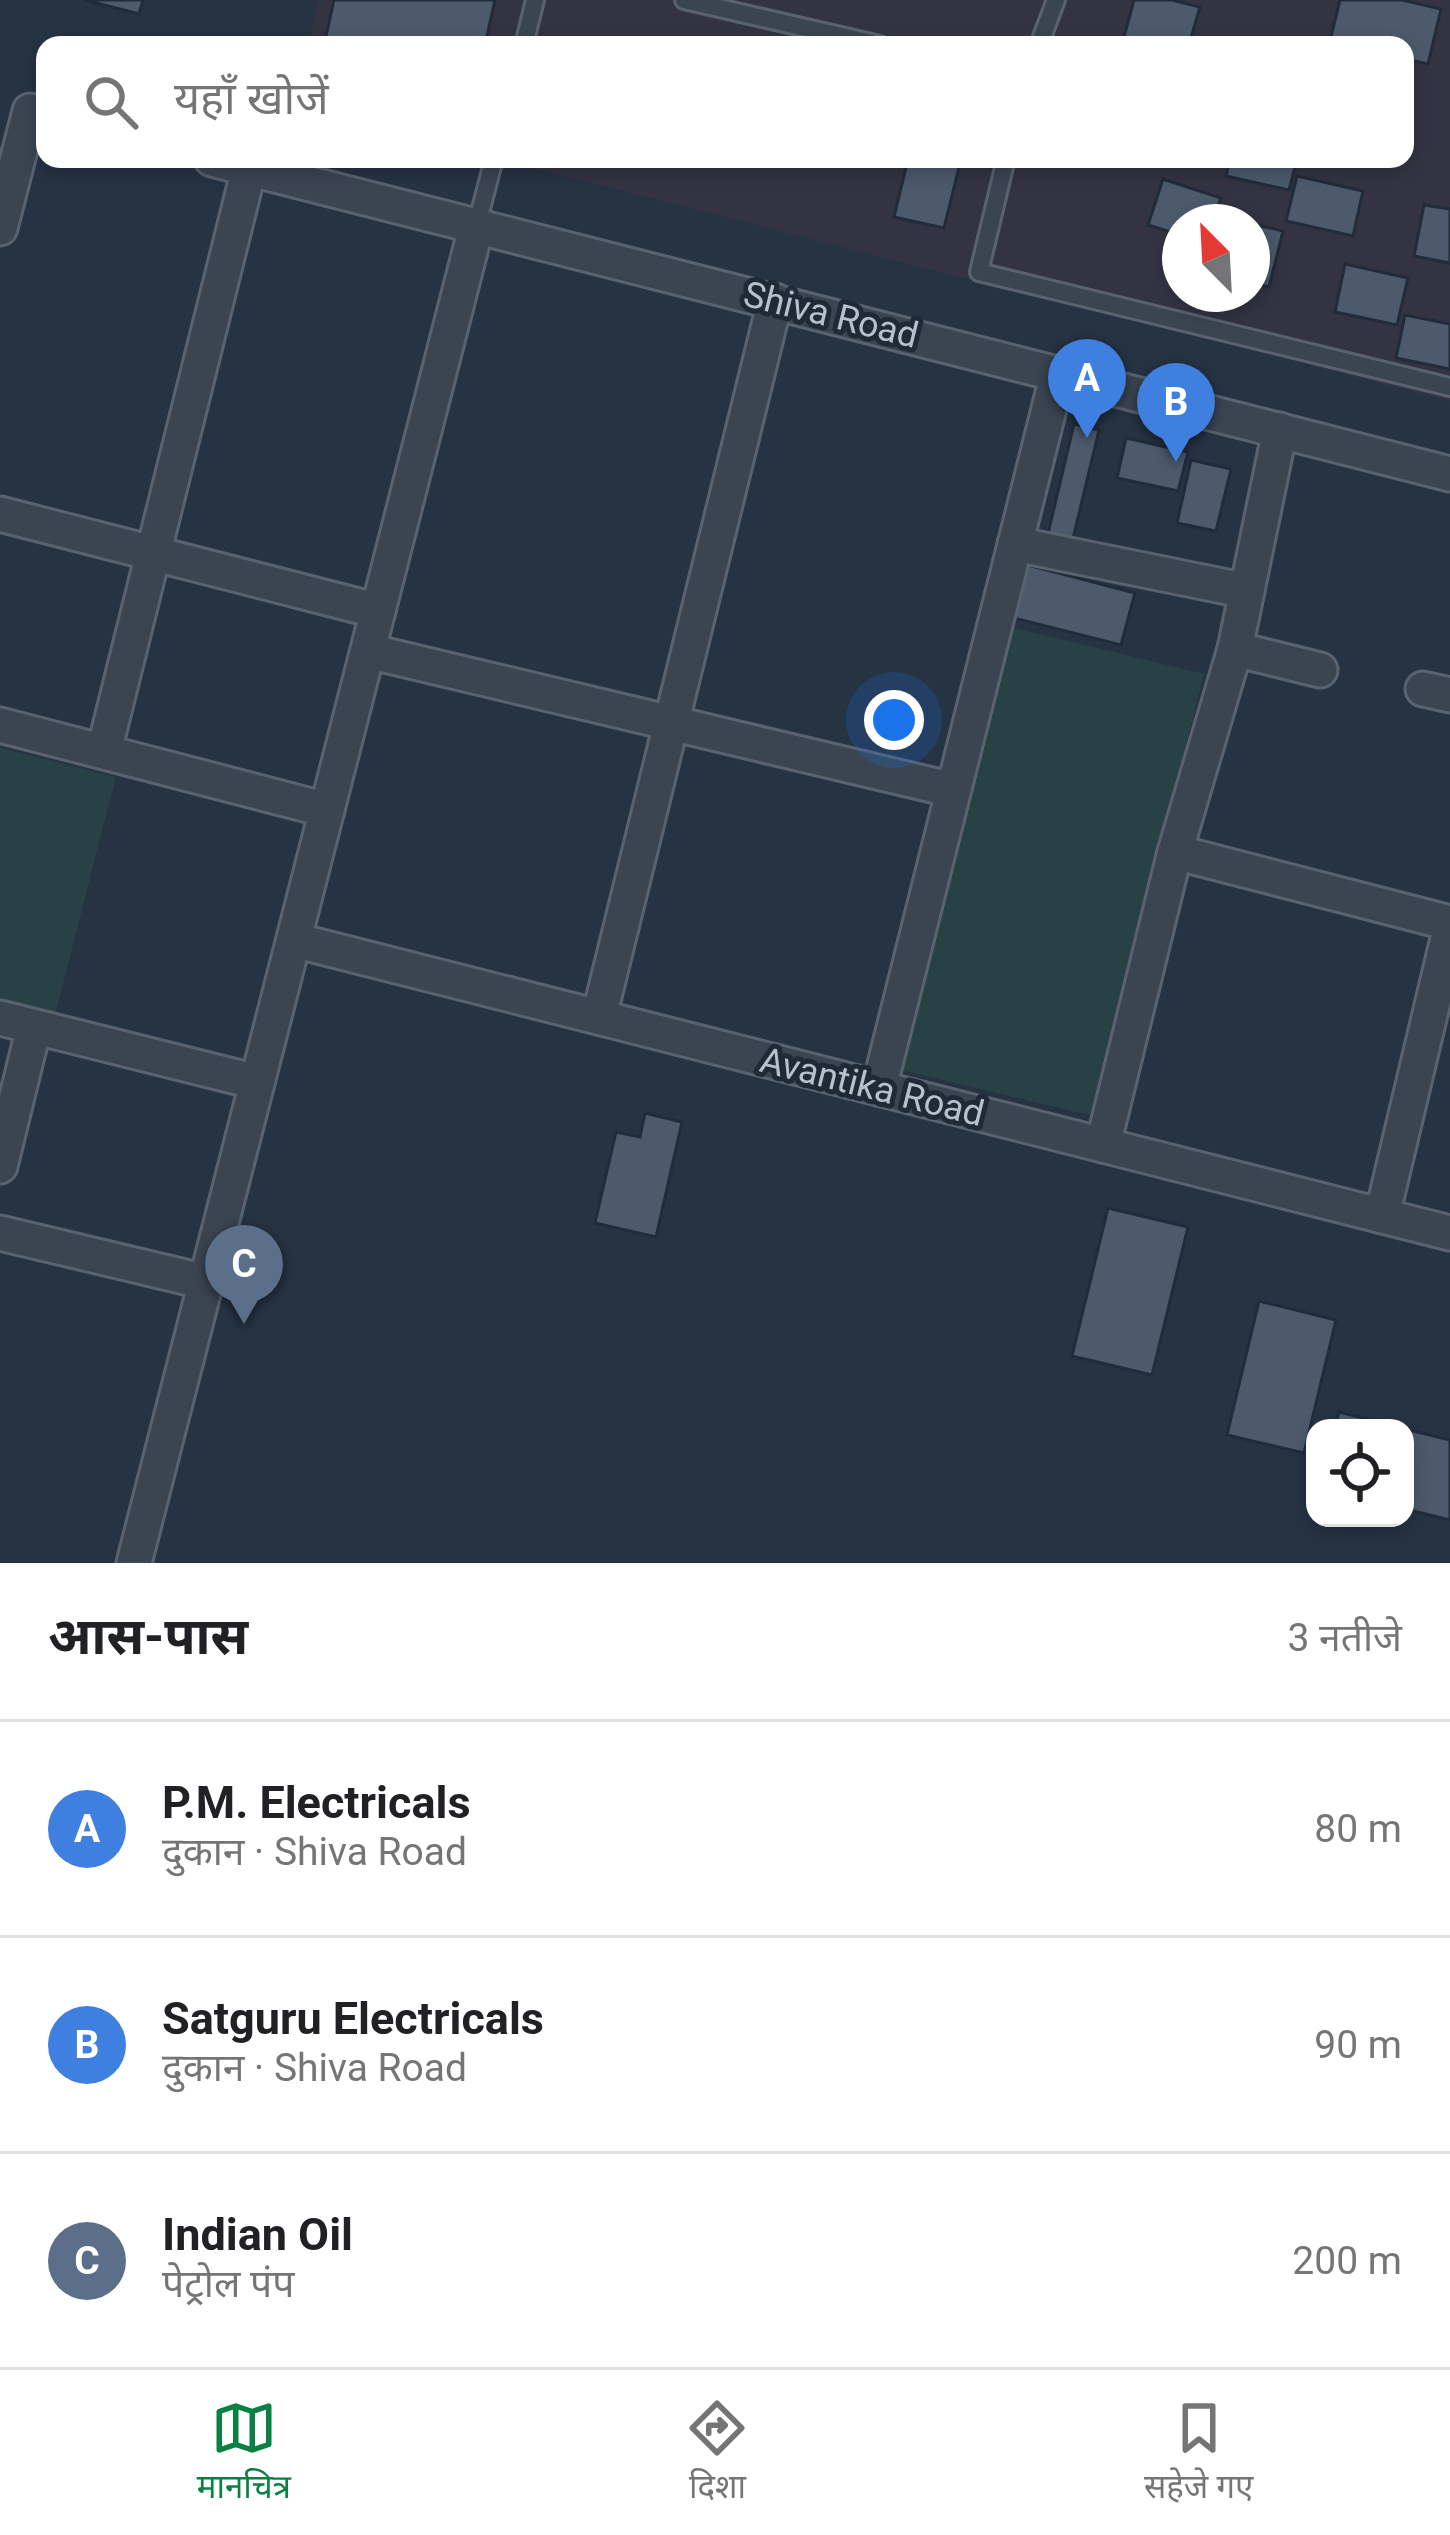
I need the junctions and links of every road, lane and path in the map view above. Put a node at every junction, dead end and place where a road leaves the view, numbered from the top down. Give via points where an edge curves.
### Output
1 (535, 0) edge
2 (684, 0) edge
3 (1056, 0) edge
4 (526, 36) edge
5 (841, 36) edge
6 (1042, 36) edge
7 (25, 110) edge
8 (245, 168) edge
9 (492, 168) edge
10 (1004, 168) edge
11 (249, 169) junction
12 (477, 224) junction
13 (0, 228) edge
14 (775, 301) junction
15 (1058, 373) junction
16 (1450, 387) edge
17 (1280, 430) junction
18 (1450, 474) edge
19 (0, 514) edge
20 (1015, 544) junction
21 (154, 553) junction
22 (1247, 590) junction
23 (378, 611) junction
24 (1235, 649) junction
25 (368, 651) junction
26 (1320, 670) dead end
27 (671, 723) junction
28 (0, 725) edge
29 (104, 752) junction
30 (953, 790) junction
31 (327, 810) junction
32 (1175, 852) junction
33 (1450, 926) edge
34 (294, 940) junction
35 (599, 1017) junction
36 (0, 1018) edge
37 (34, 1027) junction
38 (257, 1082) junction
39 (878, 1088) junction
40 (1103, 1145) junction
41 (0, 1166) edge
42 (1382, 1216) junction
43 (0, 1233) edge
44 (1450, 1233) edge
45 (206, 1282) junction
46 (134, 1563) edge

1 - 4 lane
2 - 5 lane
3 - 6 lane
7 - 13 street
8 - 11 street, Shiva Road
9 - 12 lane
10 - 16 lane via 979,272
11 - 12 street, Shiva Road
11 - 21 street
12 - 14 street, Shiva Road
12 - 23 street
14 - 15 street, Shiva Road
14 - 27 street
15 - 17 street, Shiva Road
15 - 20 street
17 - 18 street, Shiva Road
17 - 22 street
19 - 21 street
20 - 22 street
20 - 30 street
21 - 23 street
21 - 29 street
22 - 24 street
23 - 25 street
24 - 26 street
24 - 32 street
25 - 27 street
25 - 31 street
27 - 30 street
27 - 35 street
28 - 29 street
29 - 31 street
30 - 39 street
31 - 34 street
32 - 33 street
32 - 40 street
33 - 42 street
34 - 35 street, Avantika Road
34 - 38 street
35 - 39 street, Avantika Road
36 - 37 street
37 - 38 street
37 - 41 street
38 - 45 street
39 - 40 street, Avantika Road
40 - 42 street, Avantika Road
42 - 44 street, Avantika Road
43 - 45 street
45 - 46 street

